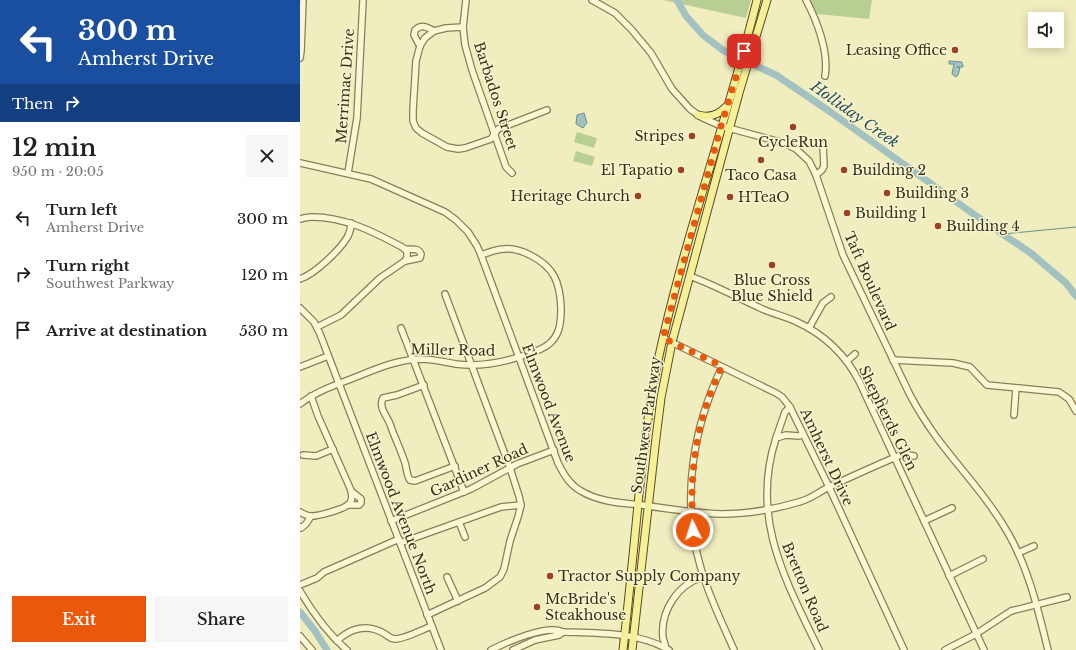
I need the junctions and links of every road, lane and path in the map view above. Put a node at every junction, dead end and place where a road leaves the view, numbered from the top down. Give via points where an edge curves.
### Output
1 (303, 0) edge
2 (363, 0) edge
3 (466, 0) edge
4 (592, 0) edge
5 (757, 0) edge
6 (767, 0) edge
7 (806, 0) edge
8 (301, 24) edge
9 (463, 27) junction
10 (434, 32) junction
11 (751, 39) junction
12 (420, 46) junction
13 (300, 58) edge
14 (825, 76) dead end
15 (736, 92) junction
16 (728, 105) junction
17 (546, 110) dead end
18 (698, 115) junction
19 (721, 126) junction
20 (730, 128) junction
21 (495, 135) junction
22 (823, 145) dead end
23 (300, 163) edge
24 (348, 173) junction
25 (512, 173) dead end
26 (816, 175) junction
27 (703, 194) junction
28 (712, 195) junction
29 (300, 219) edge
30 (351, 224) junction
31 (405, 249) junction
32 (480, 255) junction
33 (405, 261) junction
34 (690, 276) junction
35 (300, 278) edge
36 (445, 294) dead end
37 (831, 297) dead end
38 (300, 308) edge
39 (317, 327) junction
40 (401, 328) dead end
41 (809, 328) junction
42 (663, 338) junction
43 (672, 342) junction
44 (855, 354) dead end
45 (328, 356) junction
46 (518, 357) junction
47 (414, 360) junction
48 (893, 360) junction
49 (847, 361) junction
50 (471, 365) junction
51 (722, 366) junction
52 (300, 367) edge
53 (338, 384) junction
54 (424, 385) junction
55 (653, 386) junction
56 (663, 387) junction
57 (1016, 388) junction
58 (311, 396) junction
59 (884, 401) dead end
60 (300, 404) edge
61 (790, 407) junction
62 (872, 408) junction
63 (1076, 411) edge
64 (1014, 415) dead end
65 (803, 434) junction
66 (776, 438) junction
67 (333, 449) junction
68 (554, 450) junction
69 (303, 455) dead end
70 (914, 456) dead end
71 (895, 457) junction
72 (455, 466) junction
73 (510, 468) junction
74 (829, 487) junction
75 (352, 492) junction
76 (464, 492) junction
77 (348, 505) junction
78 (521, 505) junction
79 (638, 505) junction
80 (648, 506) junction
81 (952, 508) dead end
82 (768, 509) junction
83 (692, 511) junction
84 (300, 512) edge
85 (311, 516) junction
86 (392, 520) junction
87 (924, 521) junction
88 (459, 522) junction
89 (300, 527) edge
90 (465, 537) dead end
91 (400, 541) junction
92 (1034, 546) dead end
93 (1018, 553) junction
94 (983, 559) dead end
95 (949, 576) junction
96 (447, 577) dead end
97 (703, 577) junction
98 (300, 585) edge
99 (300, 592) edge
100 (1067, 597) dead end
101 (458, 601) junction
102 (1036, 605) junction
103 (427, 615) junction
104 (432, 626) junction
105 (563, 632) junction
106 (976, 634) junction
107 (300, 636) edge
108 (625, 636) junction
109 (633, 637) junction
110 (337, 642) junction
111 (312, 650) edge
112 (347, 650) edge
113 (441, 650) edge
114 (491, 650) edge
115 (514, 650) edge
116 (623, 650) edge
117 (632, 650) edge
118 (667, 650) edge
119 (734, 650) edge
120 (819, 650) edge
121 (904, 650) edge
122 (945, 650) edge
123 (984, 650) edge
124 (1048, 650) edge

1 - 8 street
2 - 24 street, Merrimac Drive via 357,118
3 - 9 street, Barbados Street
4 - 18 street, Taft Boulevard via 614,13 631,28 651,53 682,102
5 - 11 main road, Southwest Parkway
6 - 11 main road, Southwest Parkway
7 - 14 street via 820,33 825,57
8 - 13 street
9 - 10 street
9 - 21 street, Barbados Street via 472,70
10 - 12 street via 424,38
10 - 12 street via 424,26 418,26 414,35
11 - 15 main road, Southwest Parkway
12 - 21 street via 416,61 413,110 416,128 447,147 458,149 491,139
15 - 16 main road, Southwest Parkway
15 - 20 main road, Southwest Parkway
16 - 18 main road via 713,116
16 - 19 main road, Southwest Parkway
17 - 21 street via 498,129
18 - 19 street, Taft Boulevard
19 - 20 street, Taft Boulevard
19 - 27 main road, Southwest Parkway
20 - 26 street, Taft Boulevard via 784,143 796,149 809,161
20 - 28 main road, Southwest Parkway
21 - 25 street, Barbados Street via 506,167
22 - 26 street via 824,166
23 - 24 street, Elmwood Avenue
24 - 32 street, Elmwood Avenue via 379,182 450,216 468,232
26 - 48 street, Taft Boulevard via 843,256
27 - 28 main road
27 - 42 main road, Southwest Parkway
28 - 34 main road, Southwest Parkway
29 - 30 street via 319,217
30 - 31 street
30 - 35 street via 349,234 339,248 310,274
31 - 33 street
31 - 33 street via 417,249 421,254 420,258
32 - 46 street, Elmwood Avenue
32 - 46 street, Miller Road via 502,249 524,251 544,263 555,276 560,304 558,333 555,339 542,349
33 - 39 street via 380,278 341,315
34 - 41 street, Shepherds Glen
34 - 43 main road, Southwest Parkway
36 - 50 street
37 - 41 street via 824,303
38 - 39 street, Elmwood Avenue North
39 - 45 street, Elmwood Avenue North
40 - 47 street
41 - 49 street, Shepherds Glen
42 - 43 street, Amherst Drive
42 - 55 main road, Southwest Parkway
43 - 51 street, Amherst Drive
43 - 56 main road, Southwest Parkway
44 - 49 street
45 - 52 street
45 - 53 street, Elmwood Avenue North
46 - 50 street, Miller Road via 495,364
46 - 68 street, Elmwood Avenue
47 - 50 street, Miller Road
47 - 53 street, Miller Road via 386,365
47 - 54 street
48 - 57 street via 953,363 970,367 987,385
48 - 93 street, Taft Boulevard via 925,420 986,498
49 - 62 street, Shepherds Glen
50 - 73 street
51 - 61 street, Amherst Drive via 776,393
51 - 83 street via 702,416 697,437
53 - 58 street, Miller Road
53 - 86 street, Elmwood Avenue North
54 - 72 street
54 - 72 street via 383,398 382,410 405,461 410,480 415,481
55 - 56 main road
55 - 79 main road, Southwest Parkway
56 - 80 main road, Southwest Parkway
57 - 63 street via 1059,392 1069,399
57 - 64 street
58 - 60 street, Miller Road
58 - 67 street
59 - 62 street
61 - 65 street, Amherst Drive
61 - 66 street, Bretton Road via 785,412
62 - 71 street, Shepherds Glen
65 - 66 street
65 - 74 street, Amherst Drive
66 - 82 street, Bretton Road via 770,460
67 - 69 street via 316,456
67 - 75 street
68 - 73 street, Gardiner Road
68 - 79 street, Elmwood Avenue via 564,474 582,492 608,501
70 - 71 street, Elmwood Avenue via 903,454
71 - 74 street, Elmwood Avenue
71 - 87 street, Shepherds Glen
72 - 76 street
73 - 76 street, Gardiner Road
73 - 78 street
74 - 82 street, Elmwood Avenue via 811,498
74 - 121 street, Amherst Drive
75 - 77 street
75 - 77 street via 361,499 361,503
76 - 86 street, Gardiner Road
77 - 85 street
78 - 88 street via 501,507
78 - 101 street via 500,577 485,588
79 - 80 street, Elmwood Avenue
79 - 108 main road, Southwest Parkway
80 - 83 street, Elmwood Avenue
80 - 109 main road, Southwest Parkway
81 - 87 street
82 - 83 street, Elmwood Avenue via 723,514
82 - 120 street, Bretton Road via 776,554
83 - 97 street via 695,542
84 - 85 street
85 - 89 street via 302,528
86 - 91 street, Elmwood Avenue North
87 - 95 street, Shepherds Glen
88 - 90 street
88 - 91 street
91 - 98 street via 324,572
91 - 103 street, Elmwood Avenue North
92 - 93 street
93 - 102 street, Taft Boulevard
94 - 95 street
95 - 106 street, Shepherds Glen
96 - 101 street
97 - 118 street via 685,586 668,608 663,638
97 - 119 street
99 - 110 street
100 - 102 street
101 - 103 street
102 - 106 street via 1010,612
102 - 124 street, Taft Boulevard
103 - 104 street, Elmwood Avenue North
104 - 110 street via 396,639 372,628 358,628
104 - 113 street, Elmwood Avenue North
105 - 108 street
105 - 114 street via 559,630 532,634
105 - 115 street
106 - 122 street
106 - 123 street, Shepherds Glen
107 - 111 street
108 - 109 street
108 - 116 main road, Southwest Parkway
109 - 117 main road, Southwest Parkway
109 - 118 street via 644,638
110 - 112 street

